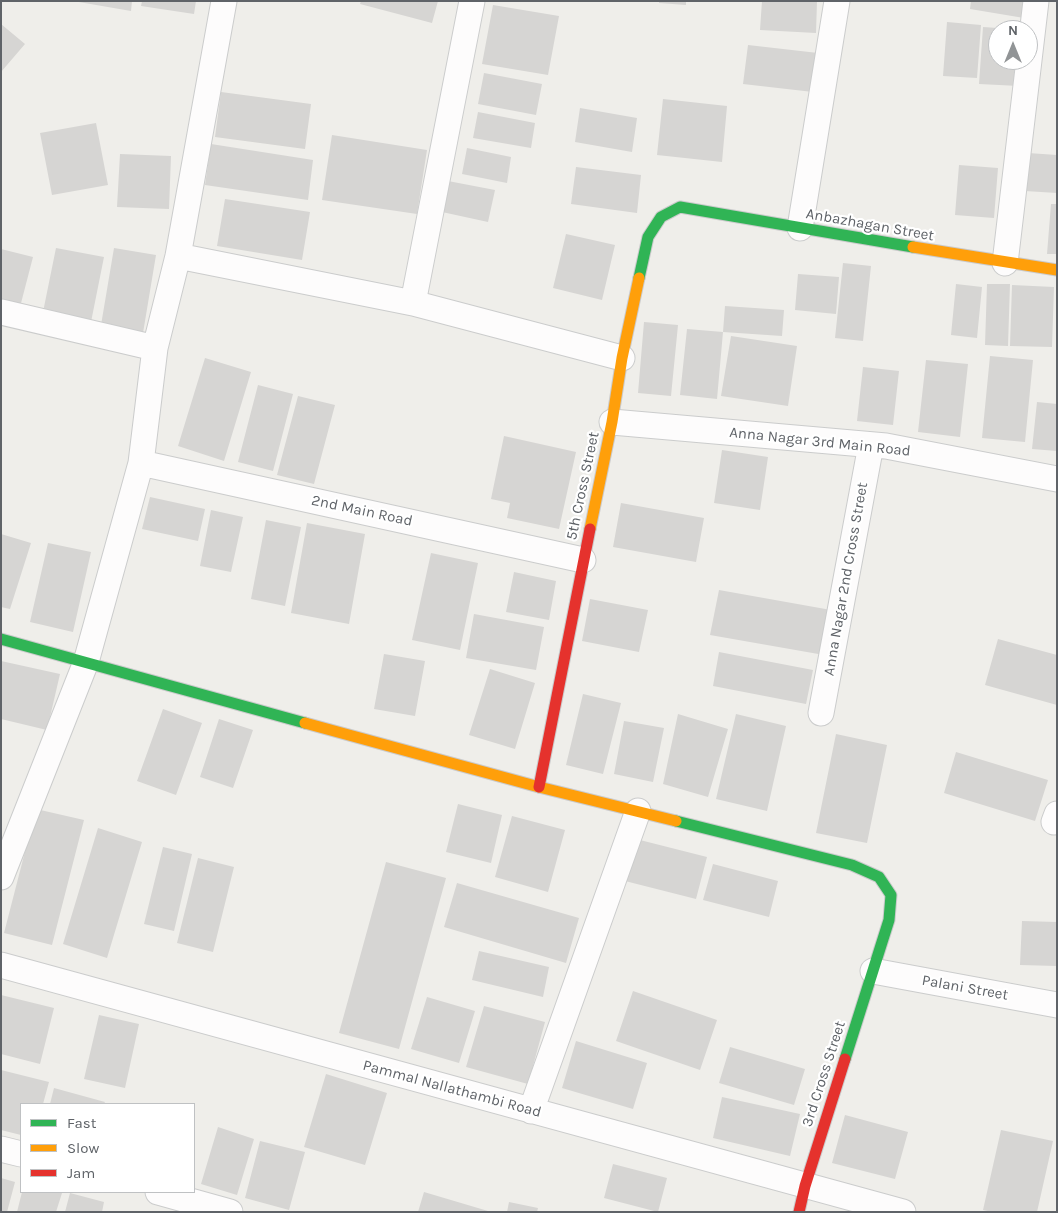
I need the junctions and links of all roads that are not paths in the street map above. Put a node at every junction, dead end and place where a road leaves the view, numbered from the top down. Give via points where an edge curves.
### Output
1 (224, 1) edge
2 (472, 1) edge
3 (837, 1) edge
4 (1036, 1) edge
5 (680, 207) joint
6 (800, 228) junction
7 (178, 256) junction
8 (1004, 263) junction
9 (1057, 270) edge
10 (413, 303) junction
11 (1, 312) edge
12 (155, 348) junction
13 (622, 358) junction
14 (612, 422) junction
15 (871, 445) junction
16 (141, 463) junction
17 (1057, 479) edge
18 (583, 560) junction
19 (1, 639) edge
20 (86, 662) junction
21 (821, 713) dead end
22 (540, 787) junction
23 (638, 811) junction
24 (1, 877) edge
25 (1, 965) edge
26 (873, 971) junction
27 (1057, 1005) edge
28 (531, 1111) junction
29 (1, 1149) edge
30 (20, 1154) edge
31 (805, 1186) junction
32 (162, 1193) edge
33 (230, 1212) edge
34 (799, 1212) edge
35 (902, 1212) edge

1 - 7 street
2 - 10 street
3 - 6 street
4 - 8 street
5 - 6 street, Anbazhagan Street
5 - 13 street, 5th Cross Street via 660,217 648,237
6 - 8 street, Anbazhagan Street
7 - 10 street
7 - 12 street
8 - 9 street, Anbazhagan Street
10 - 13 street
11 - 12 street
12 - 16 street
13 - 14 street, 5th Cross Street
14 - 15 street, Anna Nagar 3rd Main Road
14 - 18 street, 5th Cross Street
15 - 17 street, Anna Nagar 3rd Main Road
15 - 21 street, Anna Nagar 2nd Cross Street
16 - 18 street, 2nd Main Road
16 - 20 street
18 - 22 street, 5th Cross Street
19 - 20 street, 3rd Cross Street
20 - 22 street, 3rd Cross Street
20 - 24 street
22 - 23 street, 3rd Cross Street
23 - 26 street, 3rd Cross Street via 852,865 879,877 891,895 889,920
23 - 28 street
25 - 28 street, Pammal Nallathambi Road
26 - 27 street, Palani Street
26 - 31 street, 3rd Cross Street
28 - 31 street, Pammal Nallathambi Road
29 - 30 street
31 - 34 street, 3rd Cross Street
31 - 35 street, Pammal Nallathambi Road
32 - 33 street

